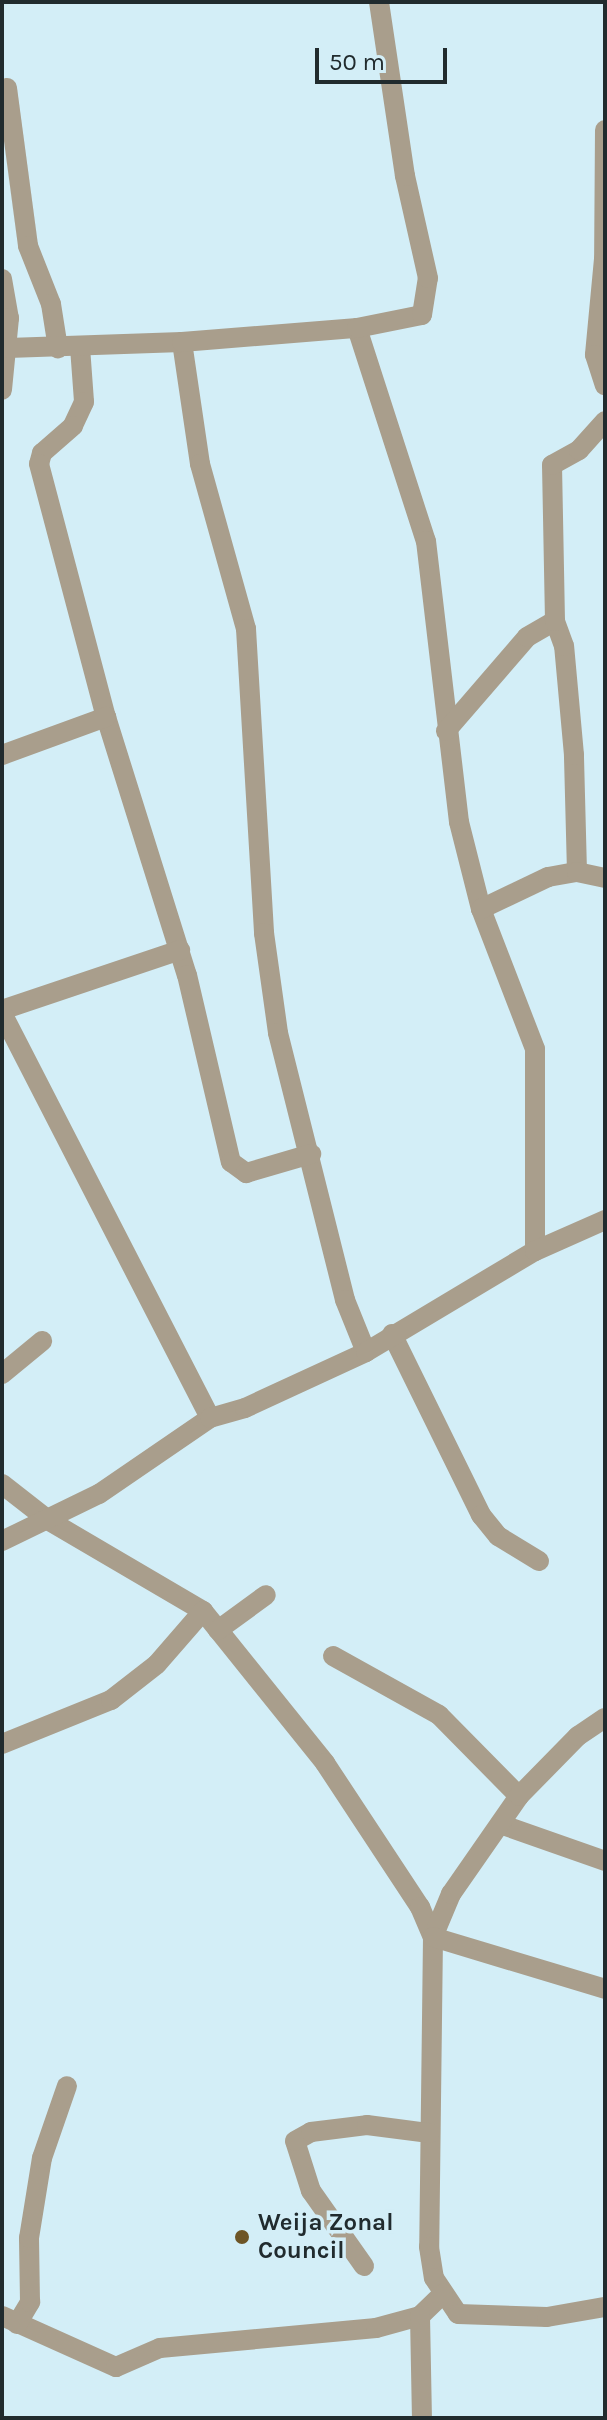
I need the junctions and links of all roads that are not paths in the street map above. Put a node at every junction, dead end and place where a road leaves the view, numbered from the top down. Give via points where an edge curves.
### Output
1 (379, 2) edge
2 (7, 88) dead end
3 (605, 130) edge
4 (2, 279) edge
5 (357, 328) junction
6 (182, 342) junction
7 (80, 347) junction
8 (8, 348) junction
9 (58, 348) junction
10 (605, 385) edge
11 (2, 390) edge
12 (605, 421) edge
13 (555, 621) junction
14 (106, 717) junction
15 (446, 731) junction
16 (2, 755) edge
17 (577, 872) junction
18 (605, 878) edge
19 (481, 909) junction
20 (180, 950) junction
21 (2, 1012) edge
22 (311, 1154) junction
23 (605, 1220) edge
24 (535, 1251) junction
25 (392, 1334) junction
26 (42, 1341) dead end
27 (366, 1352) junction
28 (2, 1374) edge
29 (210, 1418) junction
30 (2, 1484) edge
31 (48, 1520) junction
32 (2, 1541) edge
33 (539, 1561) dead end
34 (266, 1595) dead end
35 (203, 1611) junction
36 (218, 1630) junction
37 (333, 1656) dead end
38 (605, 1718) edge
39 (2, 1744) edge
40 (519, 1796) junction
41 (500, 1824) junction
42 (605, 1861) edge
43 (433, 1937) junction
44 (605, 1989) edge
45 (67, 2086) dead end
46 (429, 2133) junction
47 (364, 2266) dead end
48 (443, 2294) junction
49 (605, 2307) edge
50 (420, 2316) junction
51 (9, 2320) edge
52 (422, 2418) edge

1 - 5 street via 405,176 428,278 422,315
2 - 9 street via 28,246 51,304
3 - 10 street via 604,259 595,355
4 - 8 street
5 - 6 street
5 - 15 street via 426,541
6 - 7 street
6 - 22 street via 200,464 246,629 264,933 278,1033
7 - 9 street
7 - 14 street via 84,402 73,426 42,453 39,464
8 - 9 street
8 - 11 street
12 - 13 street via 579,450 552,465
13 - 15 street via 527,637
13 - 17 street via 564,646 574,755
14 - 16 street
14 - 20 street
15 - 19 street via 459,822
17 - 18 street
17 - 19 street via 548,877
19 - 24 street via 535,1049
20 - 21 street
20 - 22 street via 235,1169 246,1173
21 - 29 street
22 - 27 street via 345,1300
23 - 24 street
24 - 25 street
25 - 27 street
25 - 33 street via 481,1515 498,1536
26 - 28 street
27 - 29 street via 245,1408
29 - 31 street via 140,1469
30 - 31 street
31 - 32 street
31 - 35 street
34 - 36 street
35 - 36 street
35 - 39 street via 157,1664 111,1700
36 - 43 street via 367,1822
37 - 40 street via 439,1715
38 - 40 street via 578,1736
40 - 41 street
41 - 42 street
41 - 43 street via 451,1894
43 - 44 street
43 - 46 street
45 - 51 street via 42,2158 29,2238 30,2302
46 - 47 street via 367,2125 311,2132 295,2141 311,2191
46 - 48 street via 429,2247 434,2278
48 - 49 street via 458,2314 480,2317 547,2317
48 - 50 street
50 - 51 street via 376,2328 160,2348 116,2367
50 - 52 street

